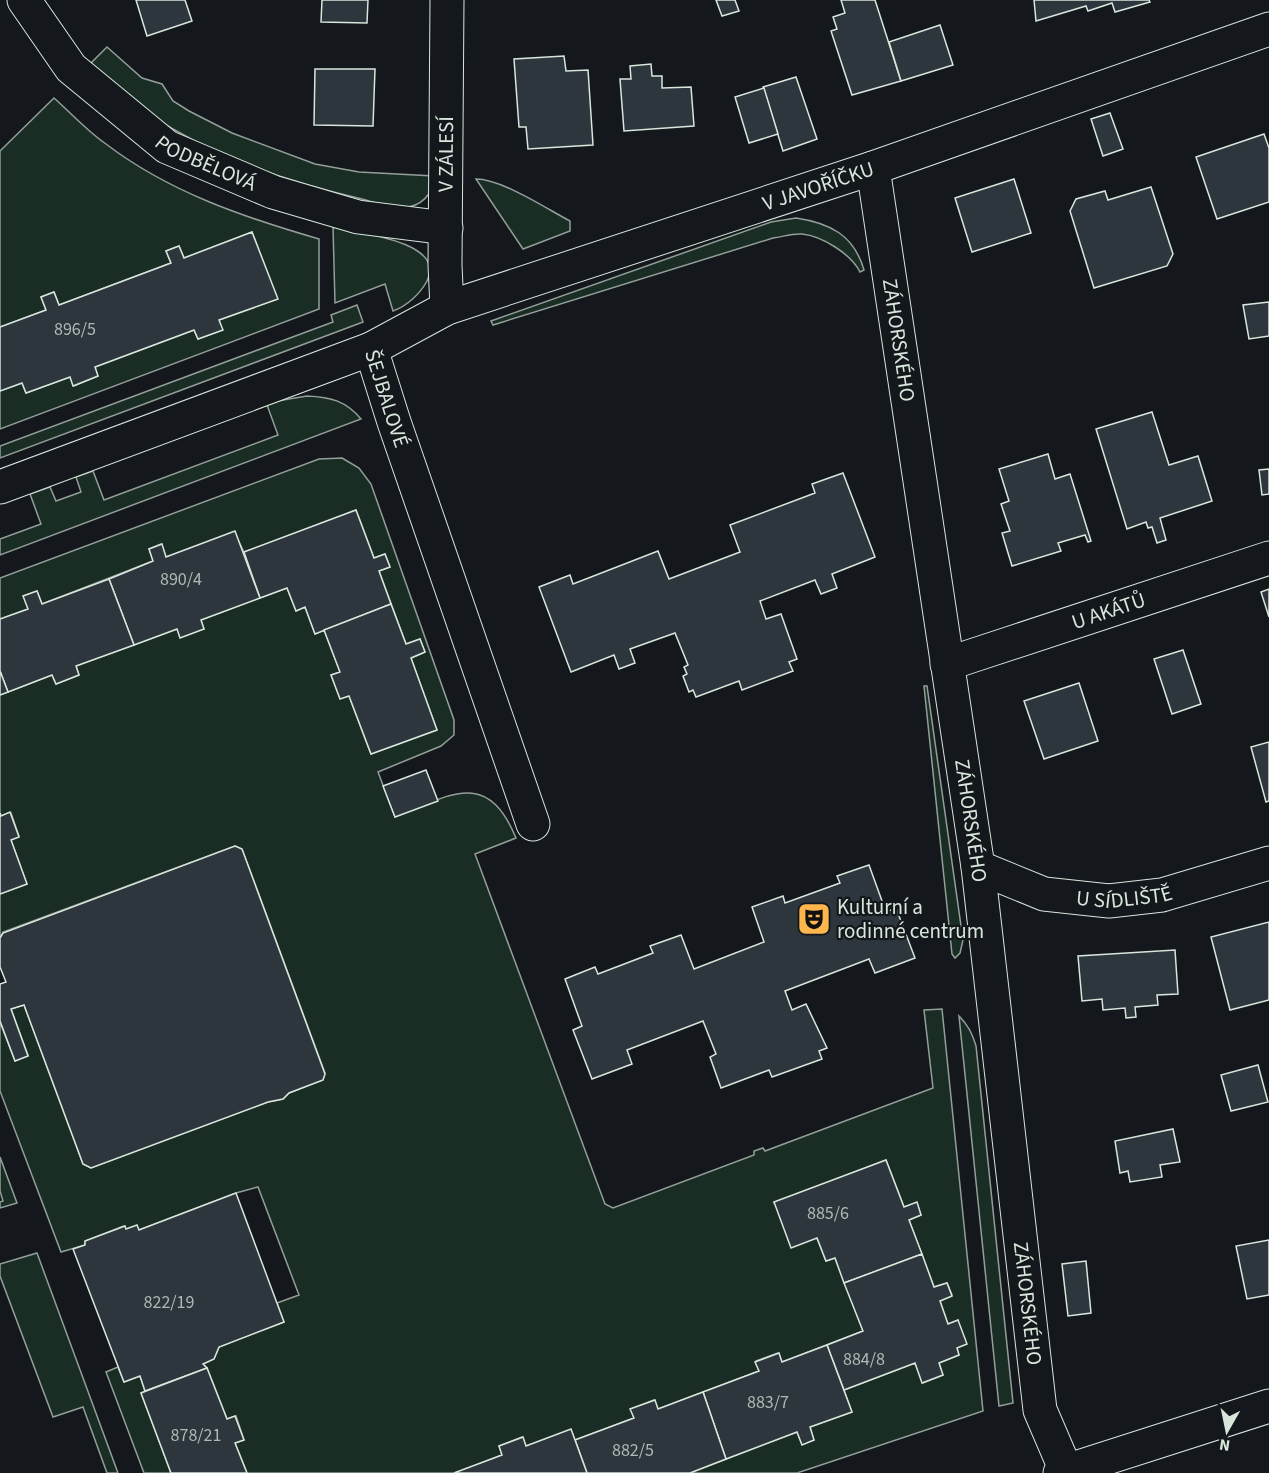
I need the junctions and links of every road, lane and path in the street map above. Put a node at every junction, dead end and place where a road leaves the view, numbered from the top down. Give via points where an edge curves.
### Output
1 (24, 0) edge
2 (447, 0) edge
3 (1269, 29) edge
4 (873, 168) junction
5 (446, 228) junction
6 (447, 308) junction
7 (371, 349) junction
8 (0, 487) edge
9 (1269, 558) edge
10 (947, 664) junction
11 (532, 824) dead end
12 (1269, 863) edge
13 (978, 867) junction
14 (1269, 1406) edge
15 (1064, 1472) edge

1 - 5 street, PODBĚLOVÁ via 71,68 167,147 273,192 358,217
2 - 5 street, V ZÁLESÍ
3 - 4 street, V JAVOŘÍČKU
4 - 6 street, V JAVOŘÍČKU
4 - 10 street, ZÁHORSKÉHO
5 - 6 street, V ZÁLESÍ
6 - 7 street, V JAVOŘÍČKU
7 - 8 street, ŠEJBALOVÉ
7 - 11 street, ŠEJBALOVÉ
9 - 10 street, U AKÁTŮ
10 - 13 street, ZÁHORSKÉHO
12 - 13 street, U SÍDLIŠTĚ via 1162,895 1109,900 1044,894
13 - 15 street, ZÁHORSKÉHO via 1040,1410
14 - 15 street

